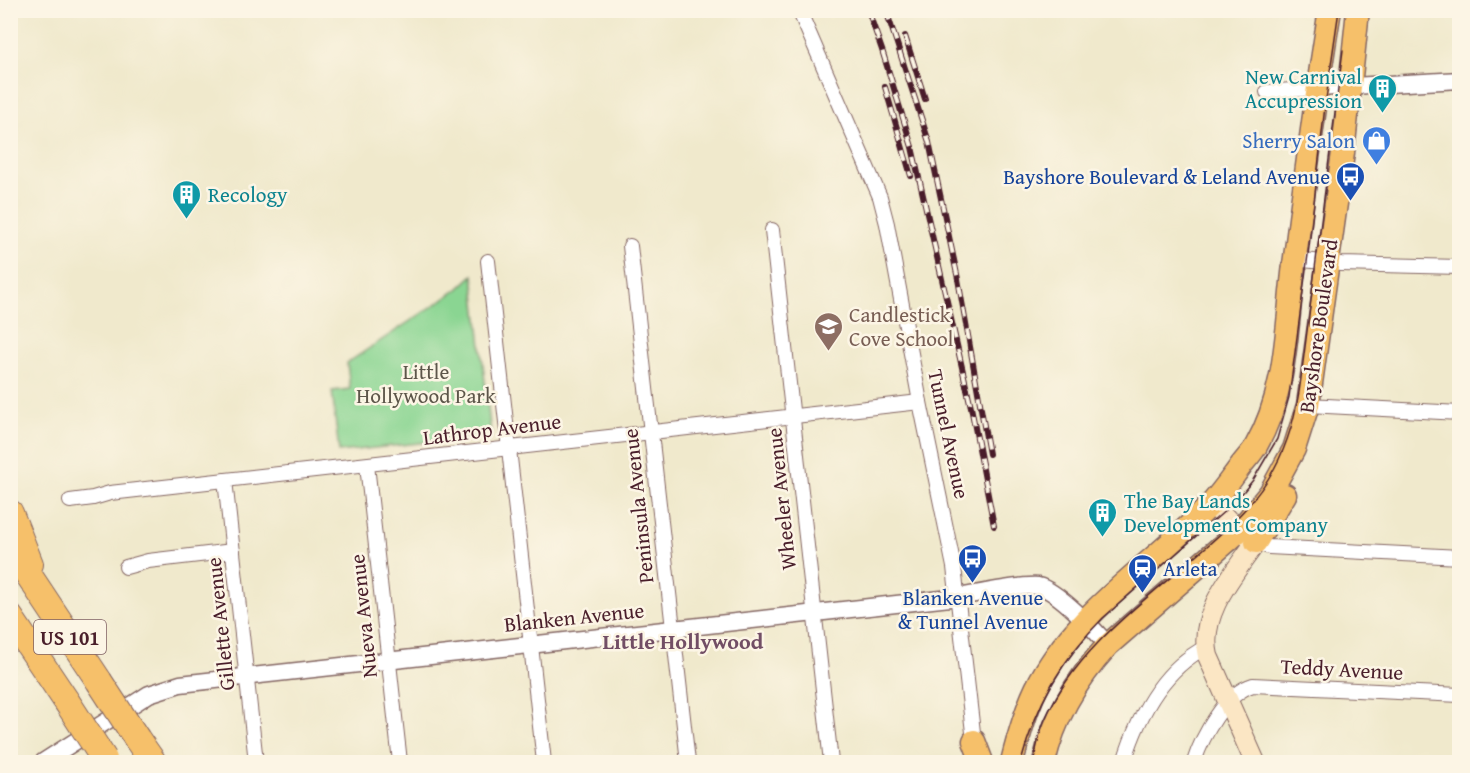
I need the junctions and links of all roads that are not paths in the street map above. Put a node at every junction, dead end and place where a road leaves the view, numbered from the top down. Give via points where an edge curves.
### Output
1 (799, 10) edge
2 (1330, 10) edge
3 (1358, 10) edge
4 (1460, 80) edge
5 (1350, 87) junction
6 (1317, 88) junction
7 (1267, 92) dead end
8 (772, 230) dead end
9 (630, 246) dead end
10 (1294, 259) junction
11 (488, 261) dead end
12 (1328, 263) junction
13 (1460, 267) edge
14 (920, 402) junction
15 (1308, 405) junction
16 (1460, 413) edge
17 (793, 417) junction
18 (651, 432) junction
19 (509, 448) junction
20 (367, 465) junction
21 (225, 480) junction
22 (70, 501) dead end
23 (1212, 503) junction
24 (10, 513) edge
25 (1248, 536) junction
26 (10, 547) edge
27 (233, 551) junction
28 (1460, 557) edge
29 (126, 567) dead end
30 (40, 592) junction
31 (959, 597) junction
32 (815, 613) junction
33 (10, 617) edge
34 (1085, 621) junction
35 (673, 628) junction
36 (531, 645) junction
37 (1108, 645) junction
38 (1206, 647) junction
39 (389, 660) junction
40 (247, 676) junction
41 (1460, 695) edge
42 (1229, 703) junction
43 (973, 752) edge
44 (105, 761) edge
45 (43, 762) edge
46 (153, 762) edge
47 (256, 762) edge
48 (400, 762) edge
49 (544, 762) edge
50 (688, 762) edge
51 (831, 762) edge
52 (982, 762) edge
53 (1012, 762) edge
54 (1044, 762) edge
55 (1124, 762) edge
56 (1194, 762) edge
57 (1255, 762) edge

1 - 14 street, Tunnel Avenue via 880,197
2 - 6 main road, Bayshore Boulevard
3 - 5 main road, Bayshore Boulevard
4 - 5 street
5 - 6 street
5 - 12 main road, Bayshore Boulevard
6 - 7 street
6 - 10 main road, Bayshore Boulevard
8 - 17 street, Wheeler Avenue
9 - 18 street, Peninsula Avenue
10 - 12 street
10 - 23 main road, Bayshore Boulevard via 1277,397 1256,447
11 - 19 street
12 - 13 street
12 - 15 main road, Bayshore Boulevard
14 - 17 street, Lathrop Avenue
14 - 31 street, Tunnel Avenue
15 - 16 street
15 - 25 main road, Bayshore Boulevard via 1294,449
17 - 18 street, Lathrop Avenue
17 - 32 street, Wheeler Avenue
18 - 19 street, Lathrop Avenue
18 - 35 street, Peninsula Avenue
19 - 20 street, Lathrop Avenue
19 - 36 street
20 - 21 street, Lathrop Avenue
20 - 39 street, Nueva Avenue
21 - 22 street, Lathrop Avenue
21 - 27 street, Gillette Avenue
23 - 25 main road
23 - 34 main road, Bayshore Boulevard
24 - 30 highway
25 - 28 street via 1269,547
25 - 37 main road, Bayshore Boulevard
25 - 38 main road via 1211,614
26 - 30 highway, US 101
27 - 29 street
27 - 40 street, Gillette Avenue
30 - 46 highway, US 101, bridge
31 - 32 street, Blanken Avenue
31 - 34 street, Blanken Avenue via 1038,586
31 - 43 street, Tunnel Avenue
32 - 35 street, Blanken Avenue
32 - 51 street, Wheeler Avenue
33 - 44 highway, US 101, bridge
34 - 37 street, Blanken Avenue
34 - 53 main road, Bayshore Boulevard via 1036,688
35 - 36 street, Blanken Avenue
35 - 50 street, Peninsula Avenue
36 - 39 street, Blanken Avenue
36 - 49 street
37 - 54 main road, Bayshore Boulevard via 1063,707
38 - 42 main road
38 - 55 street via 1179,664 1166,680 1138,725
39 - 40 street, Blanken Avenue
39 - 48 street, Nueva Avenue
40 - 45 street, Blanken Avenue via 180,684 149,694
40 - 47 street, Gillette Avenue
41 - 42 street, Teddy Avenue via 1253,685 1243,688
42 - 56 street, Teddy Avenue via 1214,719
42 - 57 main road
43 - 52 main road

